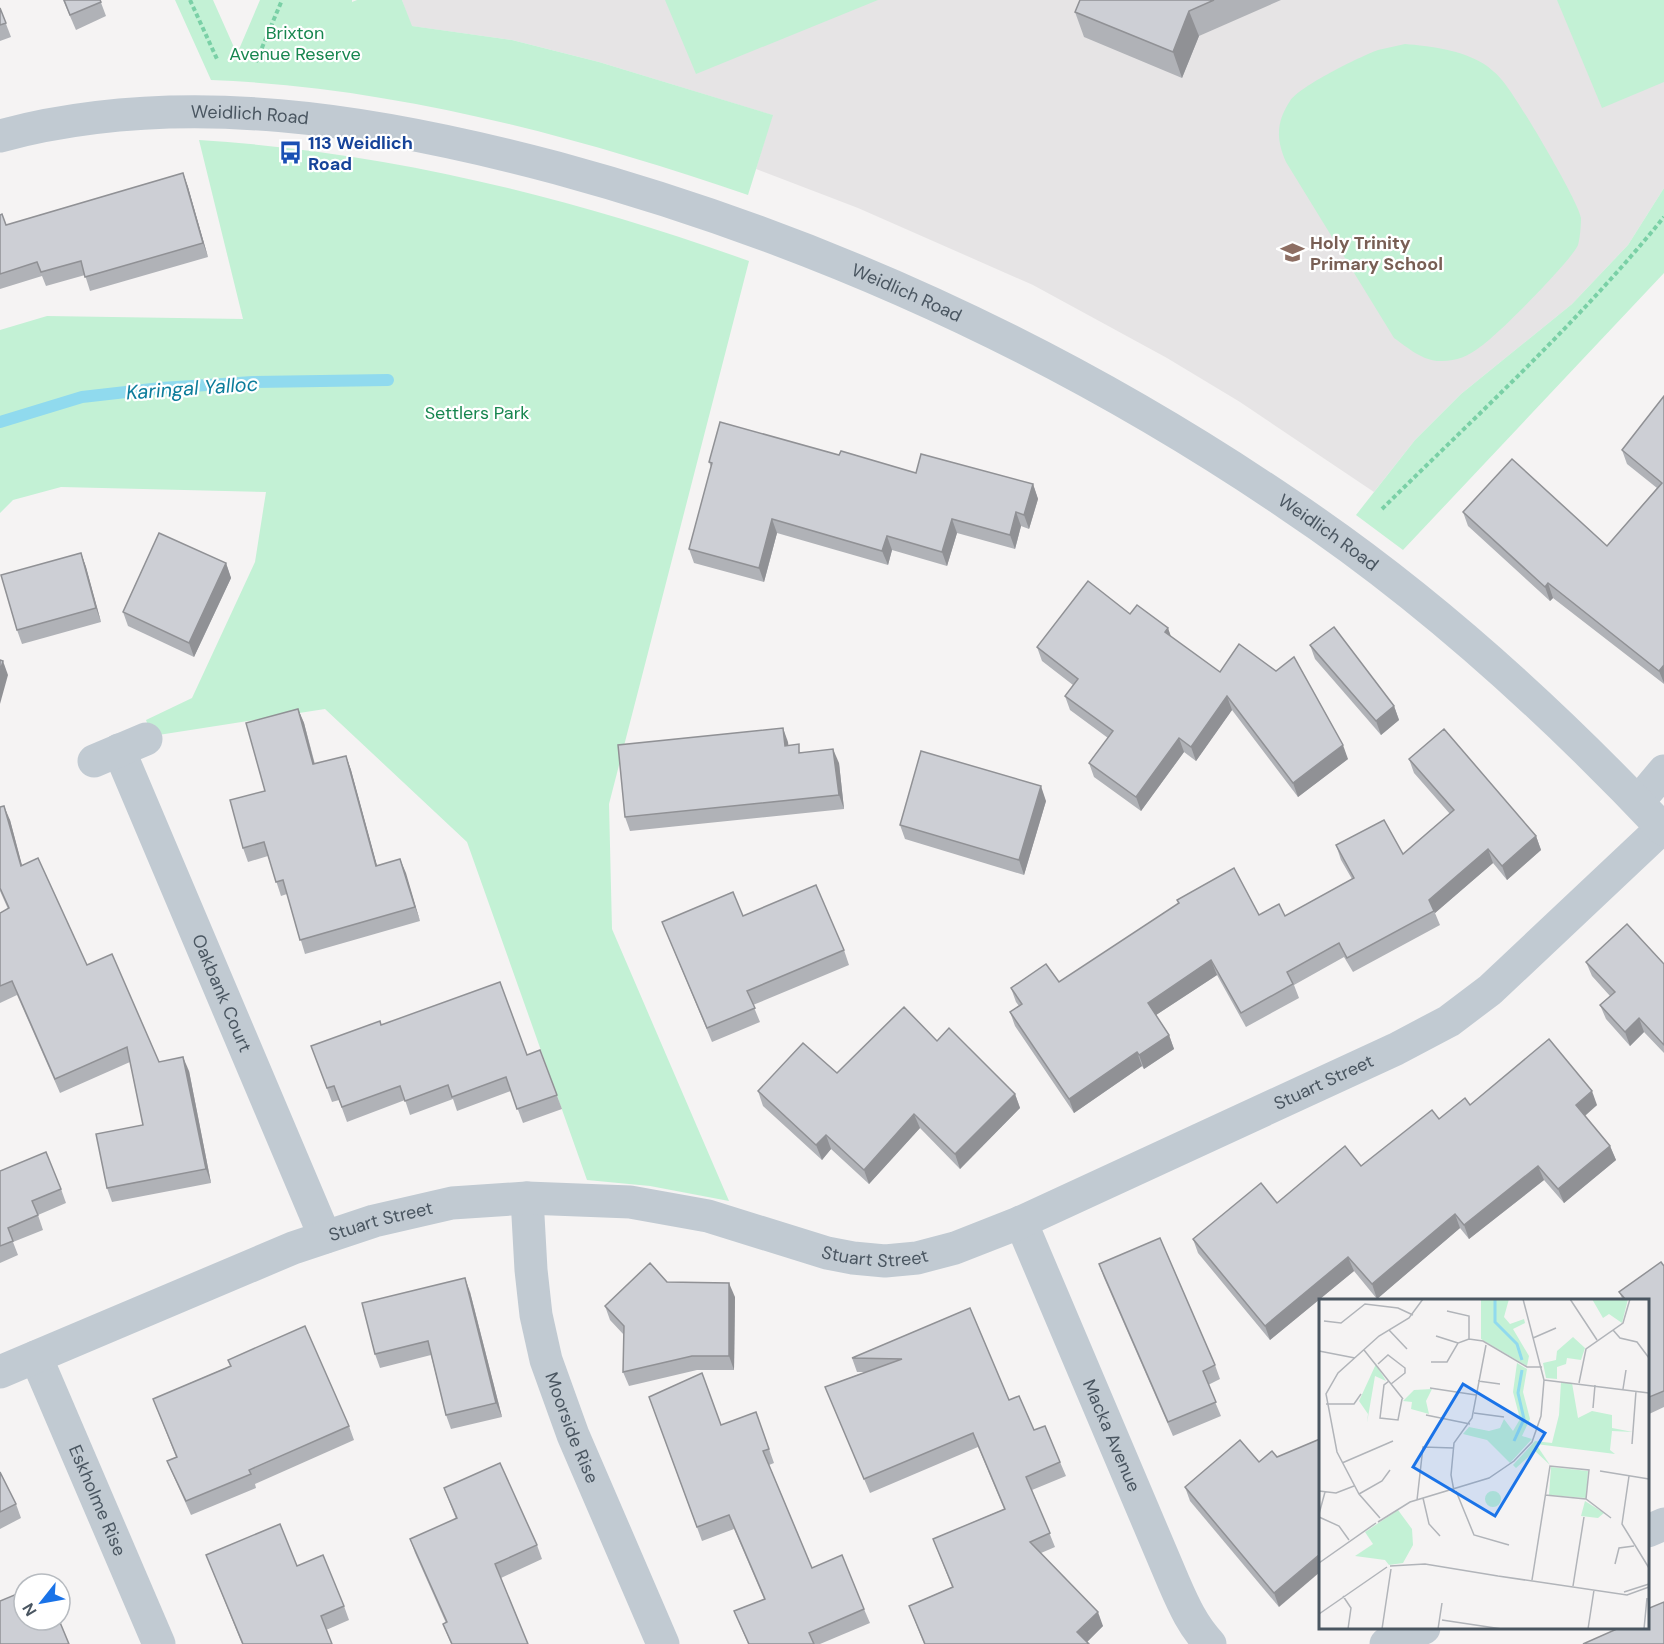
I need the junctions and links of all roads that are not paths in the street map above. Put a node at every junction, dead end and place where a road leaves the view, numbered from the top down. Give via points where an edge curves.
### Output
1 (0, 136) edge
2 (120, 750) dead end
3 (1664, 771) edge
4 (1638, 802) junction
5 (1663, 829) edge
6 (527, 1198) junction
7 (1021, 1222) junction
8 (325, 1237) junction
9 (36, 1358) junction
10 (0, 1372) edge
11 (1664, 1524) edge
12 (1649, 1530) edge
13 (1422, 1629) edge
14 (159, 1644) edge
15 (663, 1644) edge
16 (1210, 1644) edge
17 (1386, 1644) edge

1 - 4 street, Weidlich Road via 87,119 159,111 233,112 373,128 514,157 596,179 751,228 858,270 973,322 1101,389 1291,506 1427,608 1492,663
2 - 8 street, Oakbank Court
3 - 4 street
4 - 5 street, Weidlich Road
5 - 7 street, Stuart Street via 1507,975 1449,1022
6 - 7 street, Stuart Street via 592,1199 671,1208 827,1253 885,1261 955,1248
6 - 8 street, Stuart Street via 452,1203
6 - 15 street, Moorside Rise via 536,1315 546,1360 573,1434
7 - 16 street, Macka Avenue via 1174,1584 1200,1634
8 - 9 street, Stuart Street
9 - 10 street, Stuart Street
9 - 14 street, Eskholme Rise
11 - 12 street
13 - 17 street

